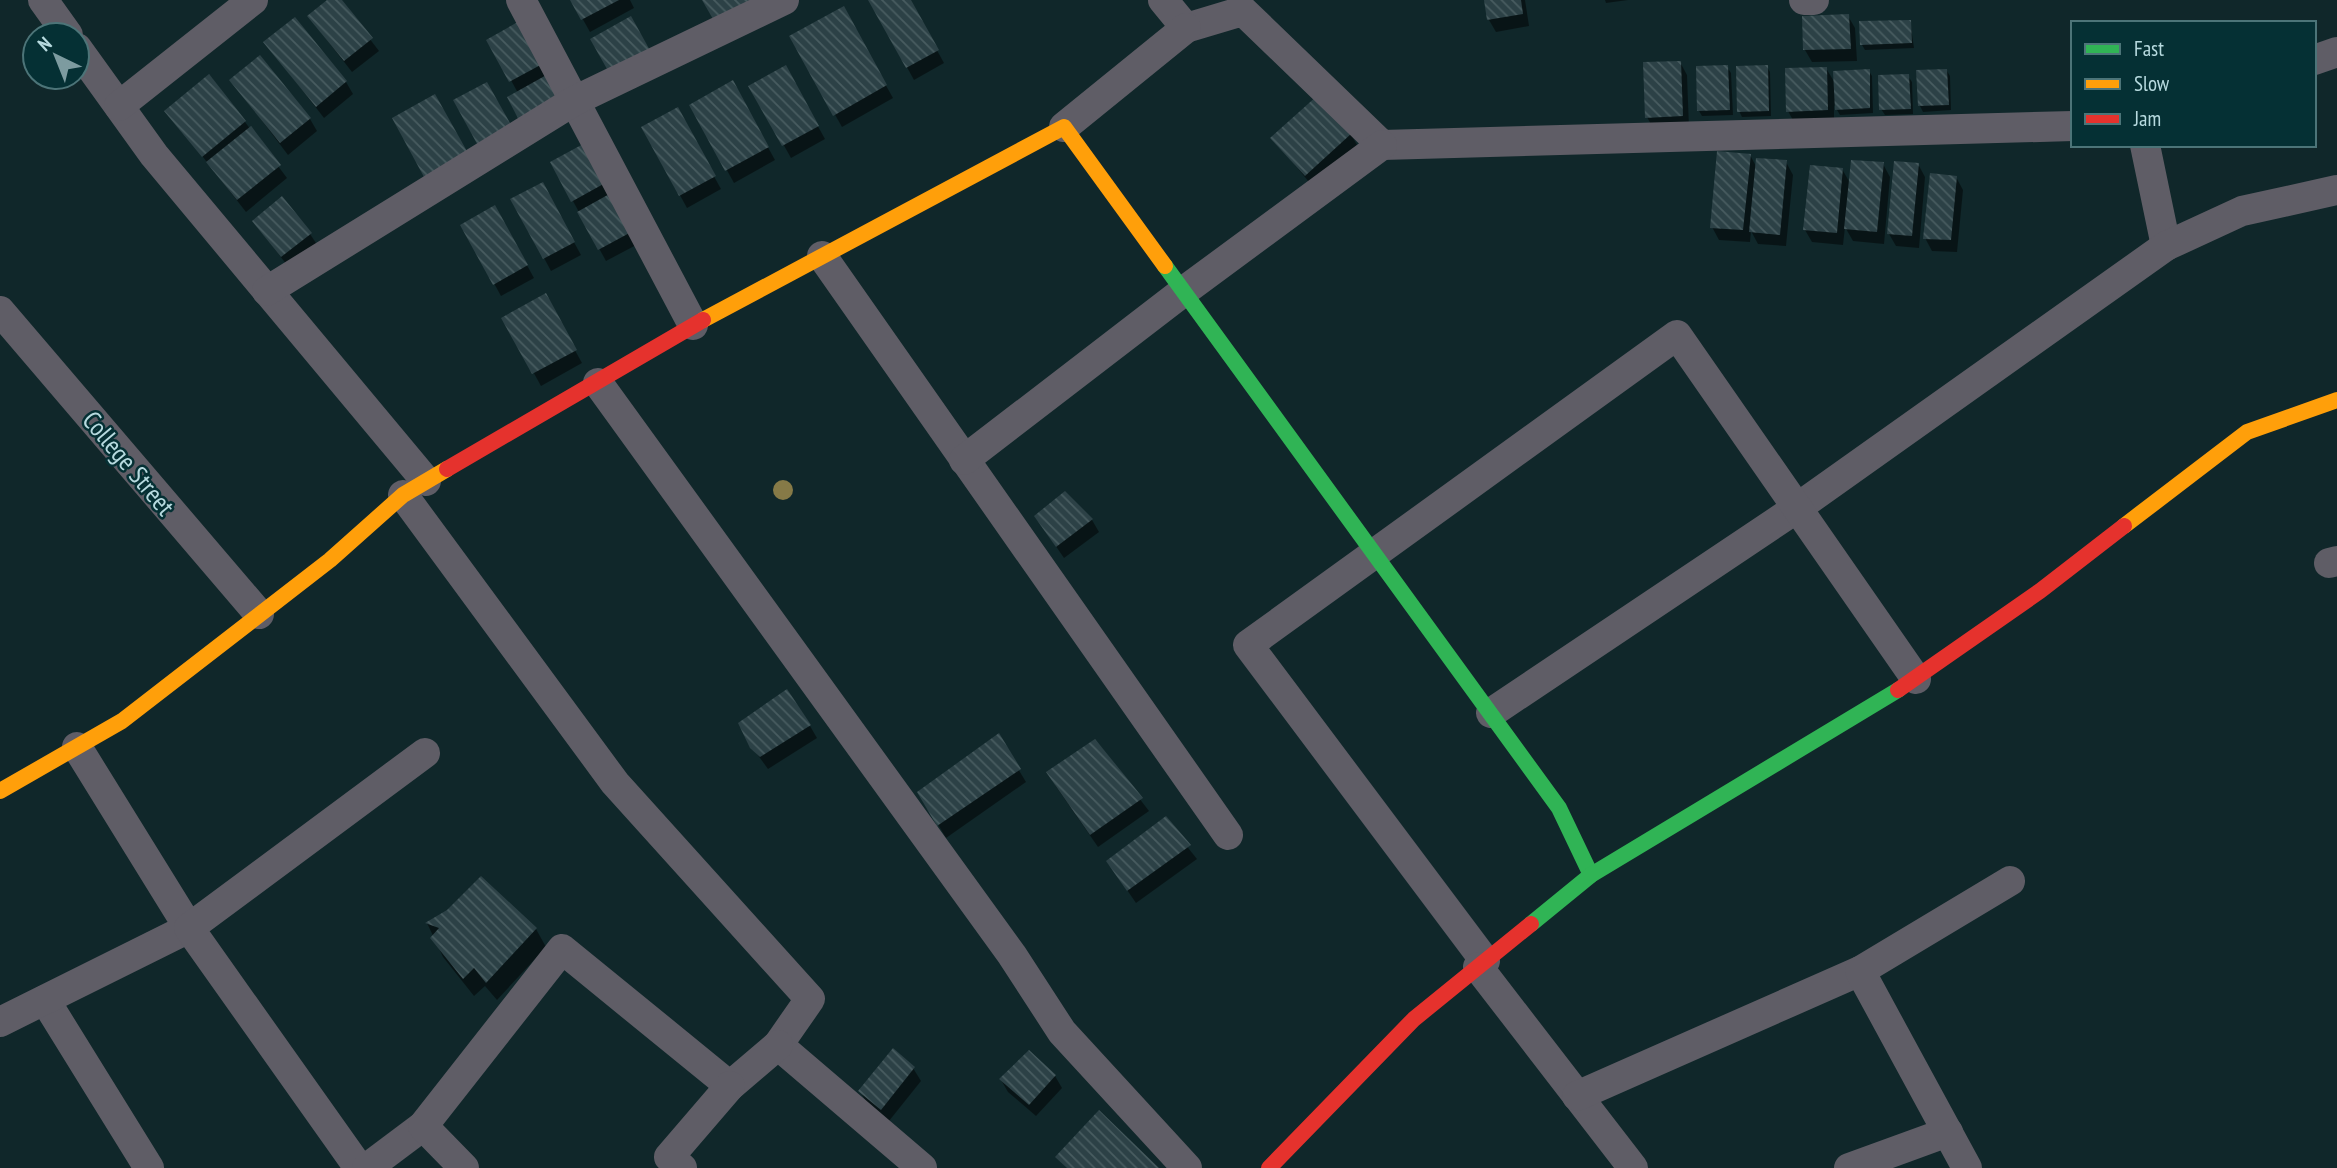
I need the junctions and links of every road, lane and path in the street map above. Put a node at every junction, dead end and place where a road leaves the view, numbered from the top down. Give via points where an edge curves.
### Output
1 (43, 0) edge
2 (253, 0) edge
3 (521, 0) edge
4 (785, 0) edge
5 (1163, 0) edge
6 (1804, 0) edge
7 (1814, 0) edge
8 (1247, 6) edge
9 (58, 21) edge
10 (1186, 28) junction
11 (2337, 52) edge
12 (2316, 59) edge
13 (91, 67) edge
14 (574, 101) junction
15 (119, 106) junction
16 (2071, 126) edge
17 (1065, 127) junction
18 (1382, 145) junction
19 (2145, 147) edge
20 (2337, 190) edge
21 (2166, 246) junction
22 (822, 256) junction
23 (267, 291) junction
24 (1184, 291) junction
25 (0, 311) edge
26 (693, 325) junction
27 (598, 383) junction
28 (2337, 400) edge
29 (964, 460) junction
30 (415, 488) junction
31 (1797, 508) junction
32 (1373, 552) junction
33 (259, 614) junction
34 (1916, 679) junction
35 (1491, 713) junction
36 (77, 747) junction
37 (425, 753) dead end
38 (0, 791) edge
39 (1228, 835) dead end
40 (1591, 875) junction
41 (2010, 881) dead end
42 (189, 928) junction
43 (1481, 964) junction
44 (1860, 971) junction
45 (45, 1000) junction
46 (0, 1022) edge
47 (778, 1045) junction
48 (730, 1086) junction
49 (1577, 1096) junction
50 (423, 1126) junction
51 (1948, 1132) junction
52 (149, 1168) edge
53 (359, 1168) edge
54 (367, 1168) edge
55 (464, 1168) edge
56 (682, 1168) edge
57 (922, 1168) edge
58 (1187, 1168) edge
59 (1269, 1168) edge
60 (1633, 1168) edge
61 (1850, 1168) edge
62 (1967, 1168) edge

1 - 9 street
2 - 15 street
3 - 14 street
4 - 14 street
5 - 10 street
6 - 7 street
8 - 10 street
8 - 18 street
10 - 17 street
11 - 12 street
13 - 15 street
14 - 23 street
14 - 26 street
15 - 23 street
16 - 18 street
17 - 22 street
17 - 24 street
18 - 24 street
19 - 21 street
20 - 21 street via 2242,211
21 - 31 street
22 - 26 street
22 - 29 street
23 - 30 street
24 - 29 street
24 - 32 street
25 - 33 street, College Street
26 - 27 street
27 - 30 street
27 - 58 street via 1012,956 1062,1032
28 - 34 street via 2247,432 2040,591
29 - 39 street
30 - 33 street
30 - 47 street via 615,783 810,999
31 - 32 street via 1677,335
31 - 34 street
31 - 35 street
32 - 35 street
32 - 43 street via 1248,645
33 - 36 street via 122,721
34 - 40 street
35 - 40 street via 1559,807
36 - 38 street
36 - 42 street
37 - 42 street
40 - 43 street
41 - 44 street
42 - 45 street
42 - 53 street
43 - 49 street
43 - 59 street via 1414,1019
44 - 49 street
44 - 51 street
45 - 46 street
45 - 52 street
47 - 48 street
47 - 57 street
48 - 50 street via 562,949
48 - 56 street via 669,1157
49 - 60 street
50 - 54 street
50 - 55 street
51 - 61 street
51 - 62 street

